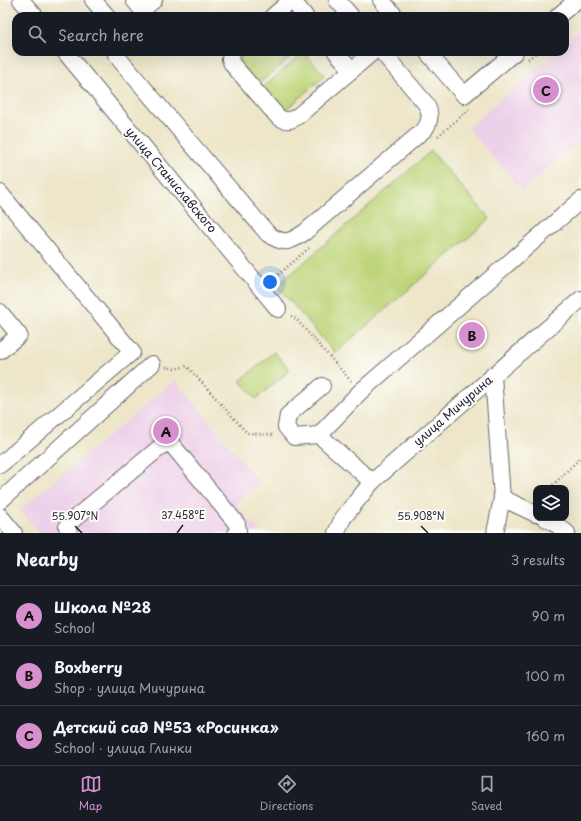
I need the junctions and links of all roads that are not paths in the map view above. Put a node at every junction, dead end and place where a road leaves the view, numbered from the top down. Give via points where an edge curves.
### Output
1 (21, 0) edge
2 (93, 0) edge
3 (292, 0) edge
4 (337, 0) edge
5 (382, 0) edge
6 (577, 0) edge
7 (32, 12) edge
8 (103, 12) edge
9 (278, 12) edge
10 (302, 12) edge
11 (348, 12) edge
12 (392, 12) edge
13 (563, 12) edge
14 (68, 56) edge
15 (118, 56) edge
16 (231, 56) edge
17 (340, 56) edge
18 (368, 56) edge
19 (385, 56) edge
20 (430, 56) edge
21 (510, 56) edge
22 (352, 70) junction
23 (0, 193) edge
24 (581, 200) edge
25 (581, 299) edge
26 (278, 309) road end
27 (0, 312) edge
28 (0, 351) edge
29 (152, 364) road end
30 (493, 375) junction
31 (322, 386) dead end
32 (319, 435) junction
33 (0, 465) edge
34 (372, 482) junction
35 (3, 493) edge
36 (502, 498) junction
37 (533, 513) edge
38 (0, 516) edge
39 (551, 521) edge
40 (14, 533) edge
41 (69, 533) edge
42 (236, 533) edge
43 (336, 533) edge
44 (495, 533) edge
45 (567, 533) edge

1 - 7 street
2 - 8 street
3 - 9 street
3 - 10 street
4 - 11 street
5 - 12 street
6 - 13 street
14 - 26 street, улица Станиславского
15 - 19 street via 268,234 278,241 288,242 305,232 428,124 430,110 407,89
16 - 22 street via 232,64 278,117 286,121 299,115
17 - 22 street
18 - 22 street
20 - 21 street via 464,95
23 - 33 street via 132,352
24 - 32 street via 360,392
25 - 30 street, улица Мичурина
27 - 28 street via 19,335
29 - 35 street
30 - 34 street, улица Мичурина
30 - 36 street
31 - 32 street via 288,415 286,427 294,437
32 - 34 street
34 - 43 street, улица Мичурина via 343,518
36 - 37 street
36 - 44 street
38 - 40 street
39 - 45 street
41 - 42 street via 69,523 164,444 169,443 237,524

